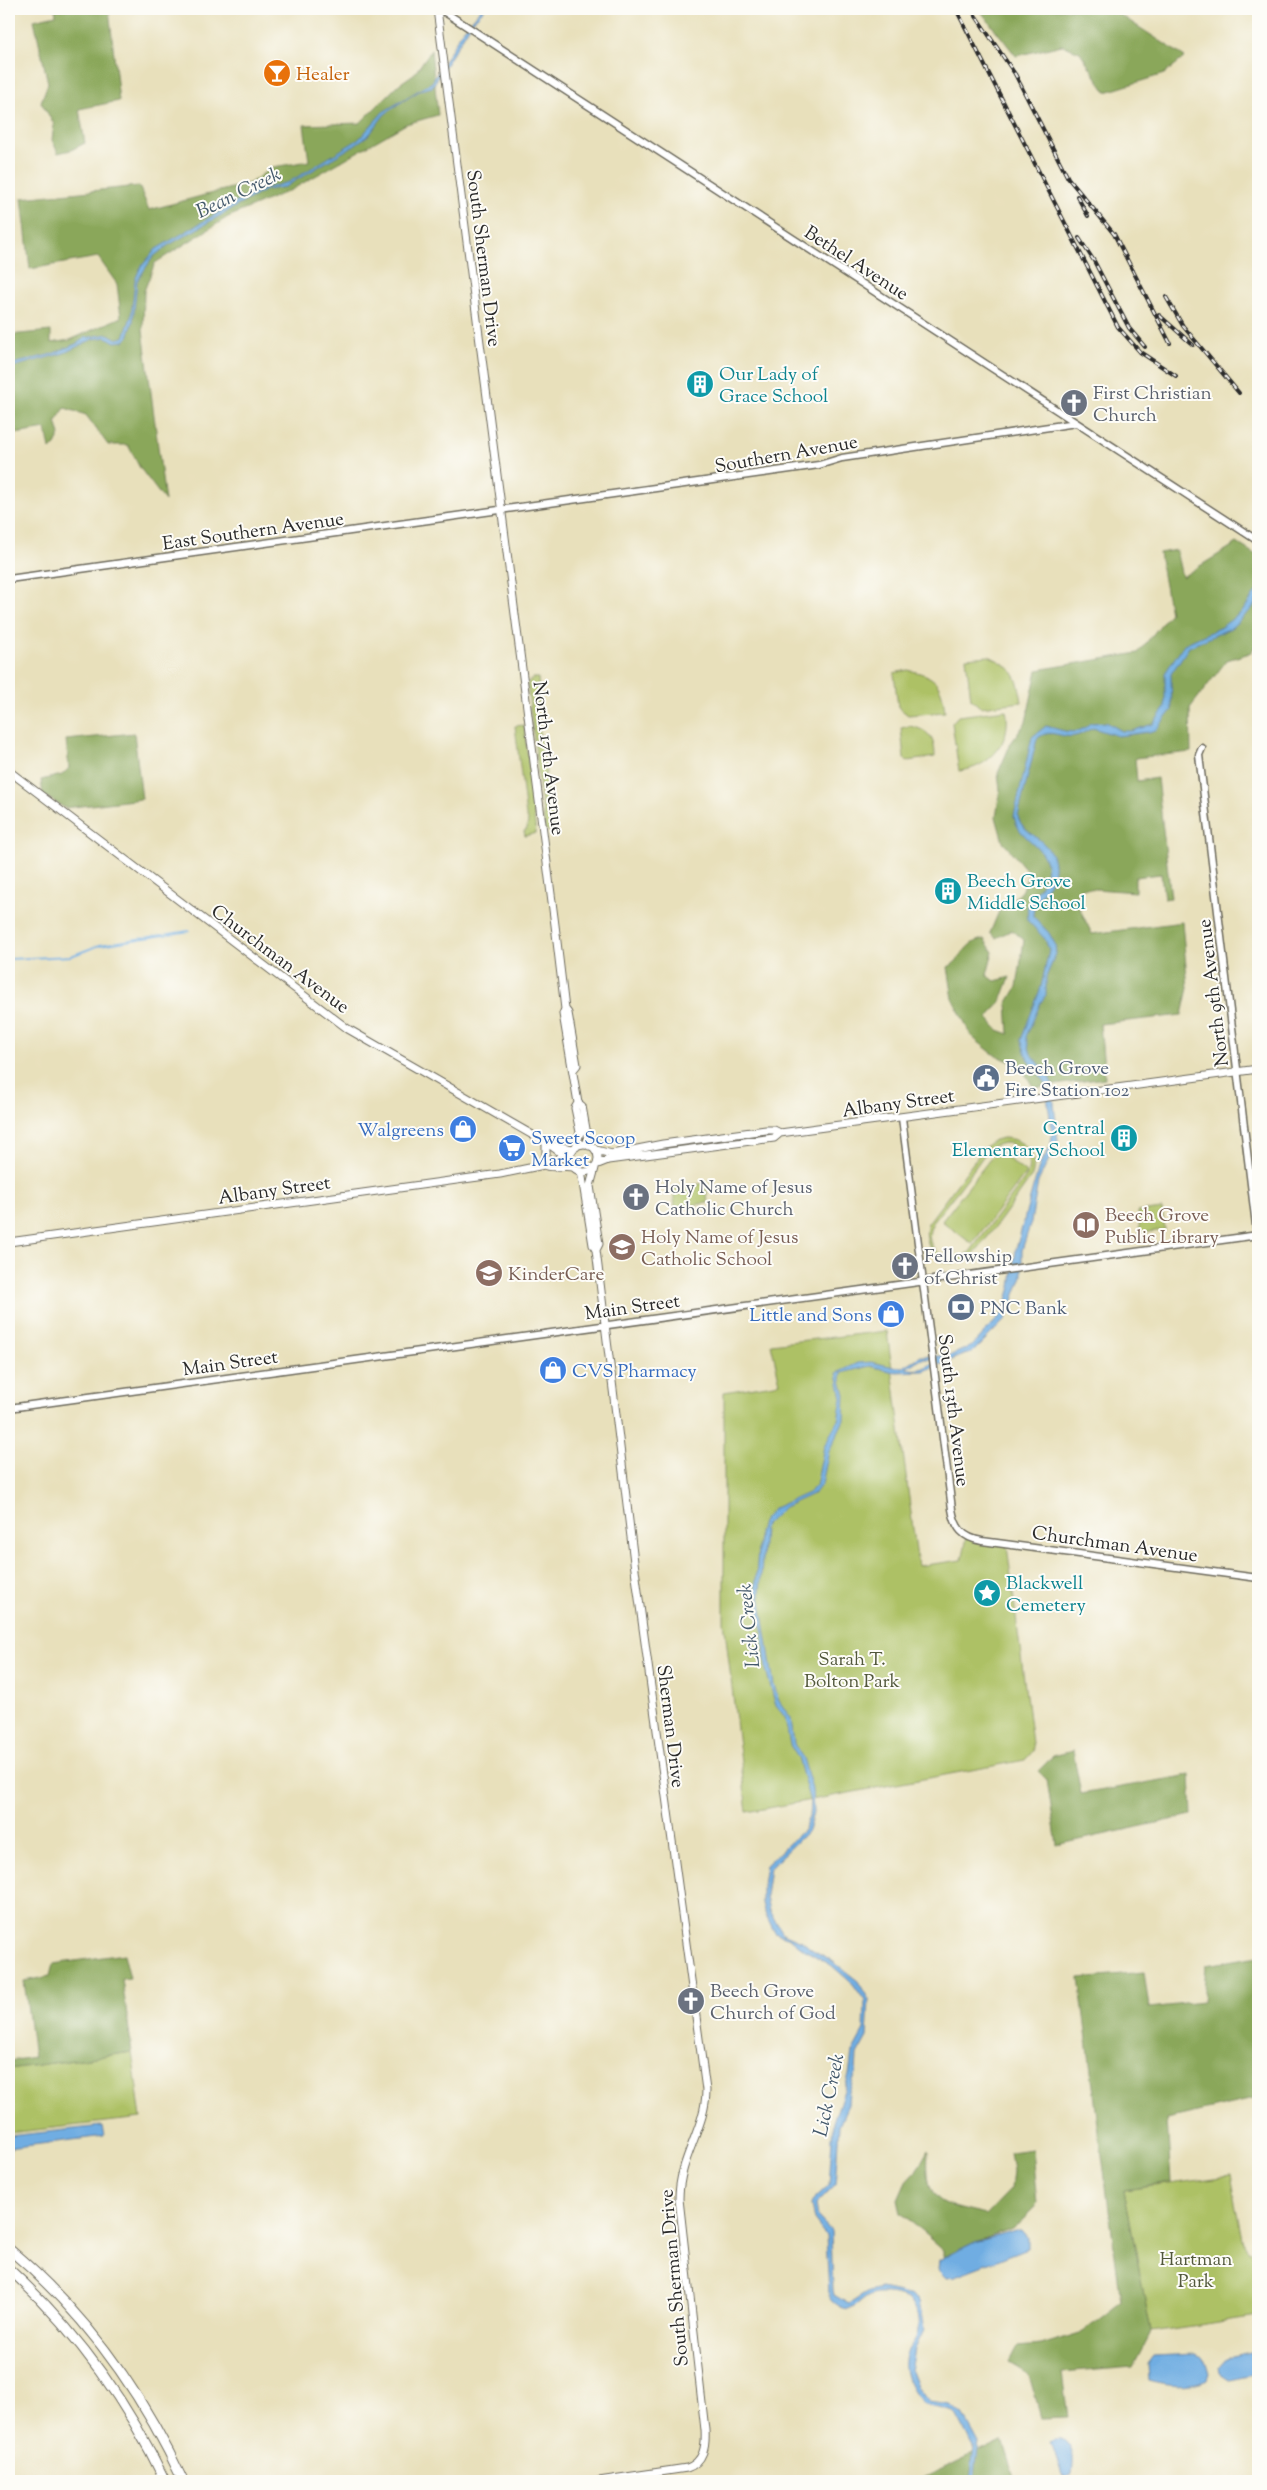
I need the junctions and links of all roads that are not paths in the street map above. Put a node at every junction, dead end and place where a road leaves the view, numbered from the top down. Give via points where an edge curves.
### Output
1 (439, 9) edge
2 (1076, 423) junction
3 (501, 511) junction
4 (1258, 541) edge
5 (9, 579) edge
6 (1202, 748) dead end
7 (9, 771) edge
8 (1258, 1069) edge
9 (1237, 1072) junction
10 (578, 1103) junction
11 (902, 1118) junction
12 (780, 1133) junction
13 (548, 1144) junction
14 (593, 1148) junction
15 (571, 1153) junction
16 (543, 1166) junction
17 (596, 1166) junction
18 (573, 1167) junction
19 (581, 1171) junction
20 (1258, 1237) edge
21 (9, 1242) edge
22 (596, 1250) junction
23 (923, 1282) junction
24 (604, 1325) junction
25 (9, 1408) edge
26 (967, 1537) joint
27 (1258, 1578) edge
28 (696, 2008) joint
29 (9, 2249) edge
30 (9, 2269) edge
31 (165, 2481) edge
32 (183, 2481) edge
33 (600, 2481) edge

1 - 2 street, Bethel Avenue
1 - 3 main road, South Sherman Drive
2 - 3 street, Southern Avenue via 842,458 819,465
2 - 4 street, Bethel Avenue
3 - 5 street, East Southern Avenue
3 - 10 main road, North 17th Avenue via 565,1009 577,1065 573,1070
6 - 9 street, North 9th Avenue via 1199,756
7 - 13 main road, Churchman Avenue via 348,1029
8 - 9 main road, Albany Street
9 - 11 main road, Albany Street
9 - 20 street, North 9th Avenue
10 - 14 main road, North 17th Avenue via 582,1106
10 - 15 main road, North 17th Avenue via 575,1108 580,1134
11 - 12 main road, Albany Street
11 - 23 street, South 13th Avenue
12 - 14 main road, Albany Street via 766,1130 612,1154
12 - 17 main road, Albany Street via 774,1138 608,1160
13 - 15 main road, Churchman Avenue
13 - 16 main road
14 - 15 main road
14 - 17 main road via 599,1156
15 - 16 main road, Albany Street
15 - 18 main road
16 - 18 main road, Albany Street
16 - 21 main road, Albany Street
17 - 19 main road
17 - 22 main road via 590,1184 599,1244
18 - 19 main road
19 - 22 main road
20 - 23 street, Main Street
22 - 24 main road
23 - 24 street, Main Street
23 - 26 street, South 13th Avenue via 954,1518
24 - 25 street, Main Street
24 - 28 main road, Sherman Drive
26 - 27 street, Churchman Avenue via 982,1542
28 - 33 main road, South Sherman Drive via 706,2100 683,2165 679,2199 705,2445 700,2458 681,2470
29 - 32 highway via 70,2308 113,2359 142,2402
30 - 31 highway via 60,2321 95,2363 126,2409

